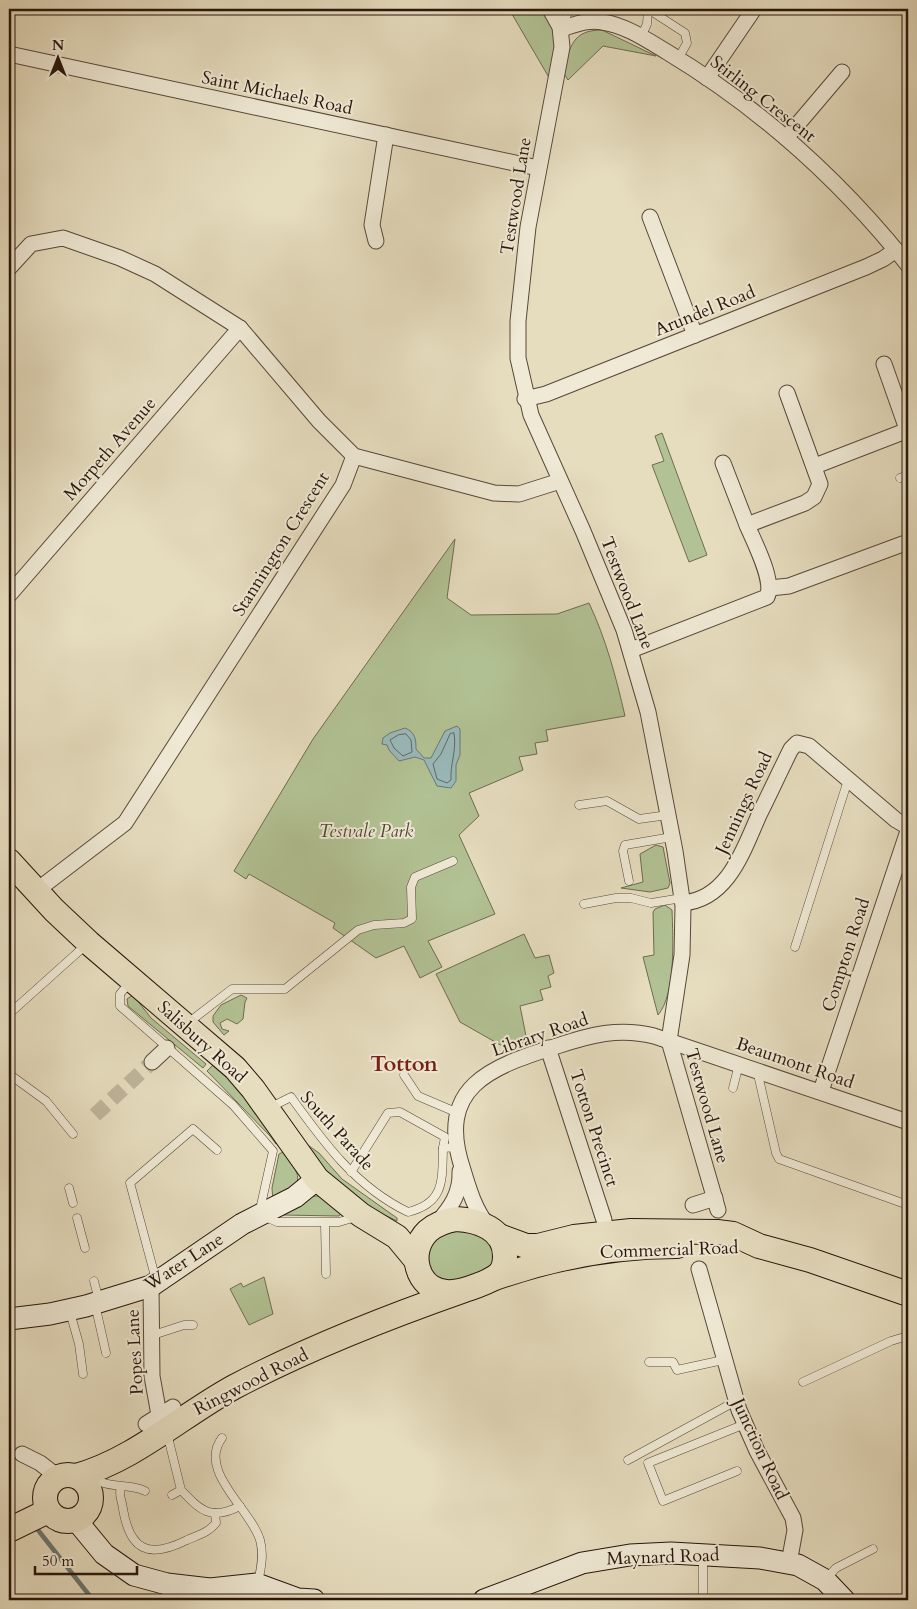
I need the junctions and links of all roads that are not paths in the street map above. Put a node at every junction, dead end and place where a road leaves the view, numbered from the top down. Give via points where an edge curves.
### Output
1 (550, 9) edge
2 (569, 9) edge
3 (648, 9) edge
4 (754, 9) edge
5 (561, 29) junction
6 (641, 37) junction
7 (9, 54) edge
8 (678, 59) junction
9 (842, 72) dead end
10 (707, 78) junction
11 (386, 135) junction
12 (786, 138) junction
13 (538, 168) junction
14 (650, 217) dead end
15 (376, 241) dead end
16 (896, 250) junction
17 (908, 265) edge
18 (9, 268) edge
19 (240, 328) junction
20 (696, 335) junction
21 (884, 364) dead end
22 (787, 393) dead end
23 (526, 399) junction
24 (908, 431) edge
25 (354, 456) junction
26 (723, 463) dead end
27 (815, 466) junction
28 (560, 481) junction
29 (747, 525) junction
30 (908, 542) edge
31 (770, 588) junction
32 (9, 595) edge
33 (631, 650) junction
34 (848, 780) junction
35 (579, 805) dead end
36 (668, 815) junction
37 (908, 829) edge
38 (672, 837) junction
39 (904, 859) edge
40 (9, 861) edge
41 (453, 861) dead end
42 (629, 881) dead end
43 (36, 891) junction
44 (682, 900) junction
45 (584, 904) dead end
46 (88, 942) junction
47 (794, 947) dead end
48 (131, 981) junction
49 (9, 1014) edge
50 (186, 1025) junction
51 (670, 1041) junction
52 (168, 1048) junction
53 (548, 1048) junction
54 (152, 1062) tunnel mouth
55 (739, 1064) junction
56 (758, 1070) junction
57 (9, 1074) edge
58 (404, 1075) dead end
59 (733, 1088) dead end
60 (821, 1091) junction
61 (268, 1109) junction
62 (458, 1113) junction
63 (908, 1122) edge
64 (73, 1134) dead end
65 (217, 1150) dead end
66 (453, 1151) junction
67 (351, 1172) junction
68 (317, 1179) junction
69 (69, 1188) dead end
70 (73, 1203) dead end
71 (693, 1204) dead end
72 (908, 1205) edge
73 (259, 1214) junction
74 (361, 1215) junction
75 (77, 1218) dead end
76 (604, 1220) dead end
77 (325, 1223) junction
78 (386, 1228) junction
79 (432, 1228) junction
80 (495, 1233) junction
81 (759, 1246) junction
82 (85, 1248) dead end
83 (417, 1264) junction
84 (699, 1269) dead end
85 (326, 1274) dead end
86 (492, 1280) junction
87 (94, 1281) dead end
88 (154, 1284) junction
89 (462, 1291) junction
90 (908, 1294) edge
91 (97, 1303) junction
92 (70, 1310) junction
93 (9, 1318) edge
94 (390, 1318) junction
95 (193, 1325) dead end
96 (150, 1336) junction
97 (908, 1339) edge
98 (106, 1353) dead end
99 (723, 1360) junction
100 (649, 1362) dead end
101 (84, 1374) dead end
102 (803, 1382) dead end
103 (736, 1400) junction
104 (161, 1418) junction
105 (745, 1424) junction
106 (222, 1438) dead end
107 (22, 1454) dead end
108 (121, 1460) junction
109 (628, 1460) dead end
110 (737, 1471) dead end
111 (67, 1477) junction
112 (104, 1489) junction
113 (181, 1490) junction
114 (145, 1491) dead end
115 (172, 1494) dead end
116 (240, 1506) junction
117 (48, 1511) junction
118 (215, 1513) junction
119 (76, 1520) junction
120 (9, 1530) edge
121 (873, 1549) dead end
122 (703, 1554) junction
123 (789, 1563) junction
124 (825, 1580) junction
125 (257, 1584) junction
126 (511, 1596) edge
127 (314, 1600) edge
128 (484, 1600) edge
129 (703, 1600) edge
130 (844, 1600) edge

1 - 5 street, Testwood Lane
2 - 5 lane
3 - 6 lane via 647,24
3 - 8 lane via 685,33 687,43
4 - 10 street
5 - 6 street, Stirling Crescent via 601,22
5 - 13 street, Testwood Lane via 561,55
6 - 8 street, Stirling Crescent
7 - 11 street, Saint Michaels Road
8 - 10 street, Stirling Crescent
9 - 12 street
10 - 12 street, Stirling Crescent
11 - 13 street, Saint Michaels Road
11 - 15 street via 372,225
12 - 16 street, Stirling Crescent via 837,184
13 - 23 street, Testwood Lane via 518,321 518,358
14 - 20 street
16 - 17 street, Stirling Crescent
16 - 20 street, Arundel Road via 872,265
18 - 19 street via 31,244 63,238 155,274
19 - 25 street via 319,421
19 - 32 street, Morpeth Avenue
20 - 23 street, Arundel Road
21 - 24 street
22 - 27 street
23 - 28 street, Testwood Lane via 538,435
24 - 27 street
25 - 28 street via 494,493 519,494
25 - 43 street, Stannington Crescent via 343,485 125,823
26 - 29 street
27 - 29 street via 820,484 814,497
28 - 33 street, Testwood Lane via 602,574
29 - 31 street
30 - 31 street via 789,586
31 - 33 street via 761,600
33 - 36 street, Testwood Lane via 648,712
34 - 37 street, Jennings Road
34 - 44 street, Jennings Road via 806,744 793,745 730,875 706,897 695,902
34 - 47 lane
35 - 36 lane via 607,801 639,819
36 - 38 street, Testwood Lane
37 - 39 street, Compton Road
38 - 42 lane via 625,845 623,851
38 - 44 street, Testwood Lane
39 - 60 street, Compton Road
40 - 43 main road, Salisbury Road
41 - 50 lane via 415,877 411,887 412,919 358,930 285,990 232,988
43 - 46 main road, Salisbury Road
44 - 45 lane via 650,903 616,898
44 - 51 street, Testwood Lane via 682,955
46 - 48 main road, Salisbury Road
46 - 49 lane
48 - 50 main road, Salisbury Road
48 - 52 lane via 120,994 120,1006
50 - 61 main road, Salisbury Road via 235,1068
51 - 53 street, Library Road via 637,1031 619,1031
51 - 55 street, Beaumont Road
51 - 71 street, Testwood Lane via 716,1204
52 - 54 street
52 - 73 lane via 233,1105 273,1151
53 - 62 street, Library Road via 506,1063 483,1076 469,1090
53 - 76 street, Totton Precinct
55 - 56 street, Beaumont Road
55 - 59 lane
56 - 60 street, Beaumont Road
56 - 72 lane via 779,1159
57 - 64 lane via 46,1101
58 - 62 lane via 418,1096
60 - 63 street, Beaumont Road
61 - 67 lane, South Parade via 291,1097 322,1141
61 - 68 main road, Salisbury Road
62 - 66 street, Library Road
65 - 88 lane via 194,1129 130,1183
66 - 67 lane via 444,1137 400,1112 388,1113
66 - 67 lane, South Parade via 440,1191 424,1208 408,1212 388,1203
66 - 79 street, Library Road via 460,1186 456,1197
66 - 80 street, Library Road via 478,1210
68 - 73 street, Water Lane via 295,1197
68 - 74 main road, Salisbury Road
69 - 70 lane
73 - 77 lane via 277,1222
73 - 88 street, Water Lane
74 - 77 lane
74 - 78 main road, Salisbury Road
75 - 82 lane
77 - 85 lane
78 - 79 main road, Salisbury Road via 400,1231
78 - 83 main road, Salisbury Road via 397,1236
79 - 80 main road via 450,1220 466,1220 476,1221
79 - 83 main road via 419,1242
80 - 81 main road, Commercial Road via 526,1246 538,1246 609,1233 696,1231 733,1234
80 - 86 main road via 504,1252 504,1266
81 - 86 main road, Commercial Road via 667,1246 591,1253 551,1261
81 - 90 main road, Commercial Road
83 - 89 main road via 424,1282 432,1288
83 - 94 main road, Ringwood Road via 408,1300
84 - 99 street, Junction Road
86 - 89 main road
87 - 91 lane
88 - 91 street, Water Lane
88 - 96 street, Popes Lane
89 - 94 main road, Ringwood Road
91 - 92 street, Water Lane
91 - 98 lane
92 - 93 street, Water Lane
92 - 101 lane
94 - 104 main road, Ringwood Road via 265,1372 195,1409
95 - 96 lane
96 - 104 street, Popes Lane via 152,1376
97 - 102 lane via 891,1341
99 - 100 lane via 676,1370 673,1362
99 - 103 street, Junction Road
103 - 105 street, Junction Road
103 - 109 lane
104 - 108 main road, Ringwood Road
104 - 113 lane
105 - 110 lane via 648,1462 664,1501
105 - 123 street, Junction Road via 793,1518 795,1530
106 - 116 lane via 215,1452 218,1472
107 - 111 street
108 - 111 main road, Ringwood Road via 99,1470
108 - 112 main road, Ringwood Road
111 - 112 main road
111 - 117 main road via 46,1488 44,1498
112 - 114 lane via 133,1486
112 - 118 lane via 118,1495 130,1537 147,1549 161,1551 210,1531 216,1523
112 - 119 main road, Ringwood Road via 86,1513
113 - 115 lane
113 - 118 lane via 200,1509
116 - 118 lane via 226,1513
116 - 125 lane via 261,1541 262,1560
117 - 119 main road via 64,1522
117 - 120 main road
119 - 125 street via 104,1554 134,1575 210,1590
121 - 124 lane via 836,1568
122 - 123 street, Maynard Road
122 - 126 street, Maynard Road via 603,1558 582,1563
122 - 129 lane
123 - 124 street via 807,1568
124 - 130 street
125 - 127 street
126 - 128 street, Maynard Road

